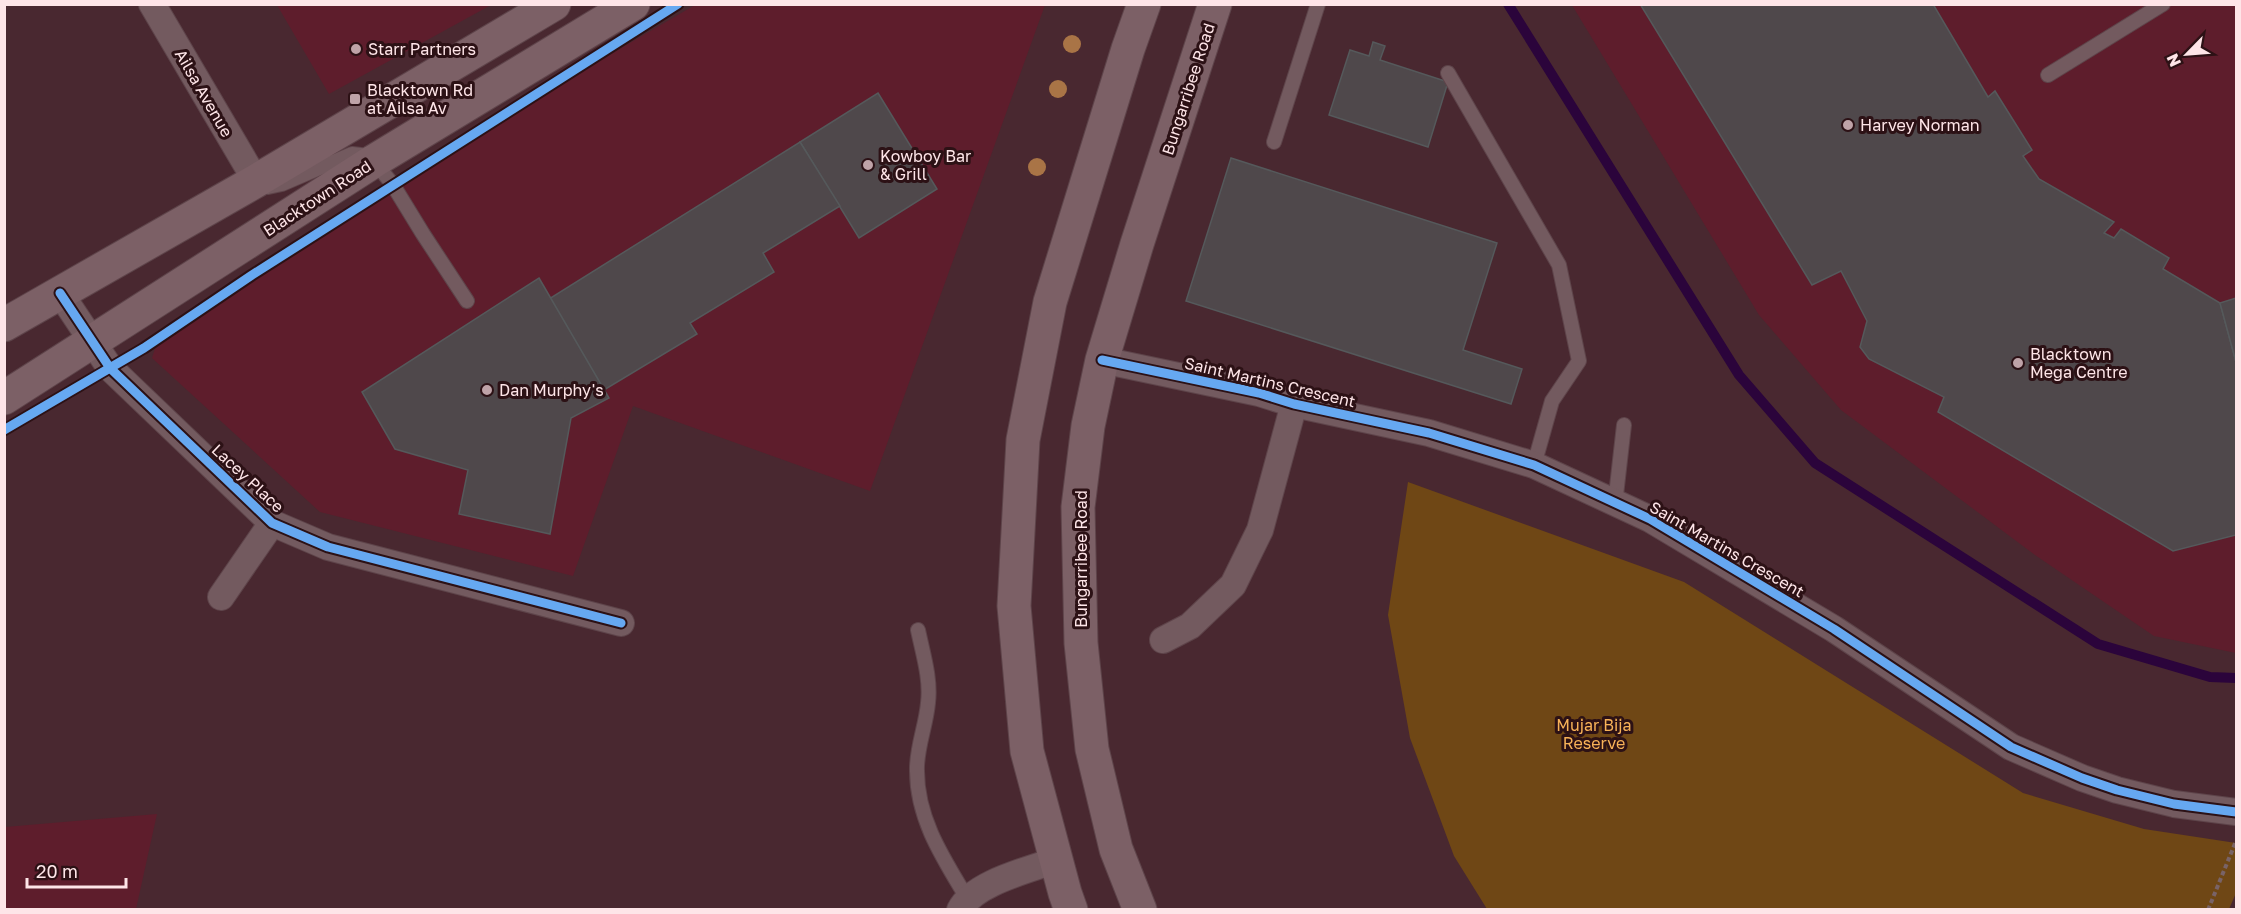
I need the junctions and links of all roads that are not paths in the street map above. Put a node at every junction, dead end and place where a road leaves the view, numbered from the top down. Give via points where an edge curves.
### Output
1 (152, 4) edge
2 (554, 4) edge
3 (633, 4) edge
4 (1144, 4) edge
5 (1215, 4) edge
6 (1318, 4) edge
7 (2163, 4) edge
8 (1448, 74) dead end
9 (2048, 75) dead end
10 (1274, 142) dead end
11 (374, 161) junction
12 (256, 181) junction
13 (60, 293) junction
14 (467, 301) dead end
15 (4, 325) edge
16 (92, 342) junction
17 (1102, 360) junction
18 (4, 398) edge
19 (1294, 404) junction
20 (1624, 425) dead end
21 (1534, 465) junction
22 (1615, 504) junction
23 (272, 523) junction
24 (221, 597) dead end
25 (621, 623) dead end
26 (918, 630) dead end
27 (1163, 640) dead end
28 (2236, 812) edge
29 (1056, 860) junction
30 (964, 904) edge
31 (1071, 909) edge
32 (1140, 909) edge

1 - 12 street, Ailsa Avenue
2 - 12 main road
3 - 11 main road, Blacktown Road
4 - 29 main road via 1050,302 1023,440 1014,606 1027,751
5 - 17 main road, Bungarribee Road
6 - 10 lane
7 - 9 lane
8 - 21 lane via 1559,265 1579,361 1552,401
11 - 12 lane via 352,154 268,188
11 - 14 lane
11 - 16 main road, Blacktown Road
12 - 13 main road
13 - 15 main road
13 - 16 street, Lacey Place
16 - 18 main road, Blacktown Road
16 - 23 street, Lacey Place via 110,368
17 - 19 street, Saint Martins Crescent
17 - 32 main road, Bungarribee Road via 1088,426 1078,507 1081,643 1092,749 1116,849
19 - 21 street, Saint Martins Crescent via 1429,433
19 - 27 street via 1260,530 1233,585 1191,627
20 - 22 lane
21 - 22 street, Saint Martins Crescent
22 - 28 street, Saint Martins Crescent via 1650,519 1834,629 2011,747 2082,778 2151,800
23 - 24 street, Lacey Place
23 - 25 street, Lacey Place via 328,547
26 - 30 lane via 929,700 916,770 919,798
29 - 30 street via 983,887
29 - 31 main road

